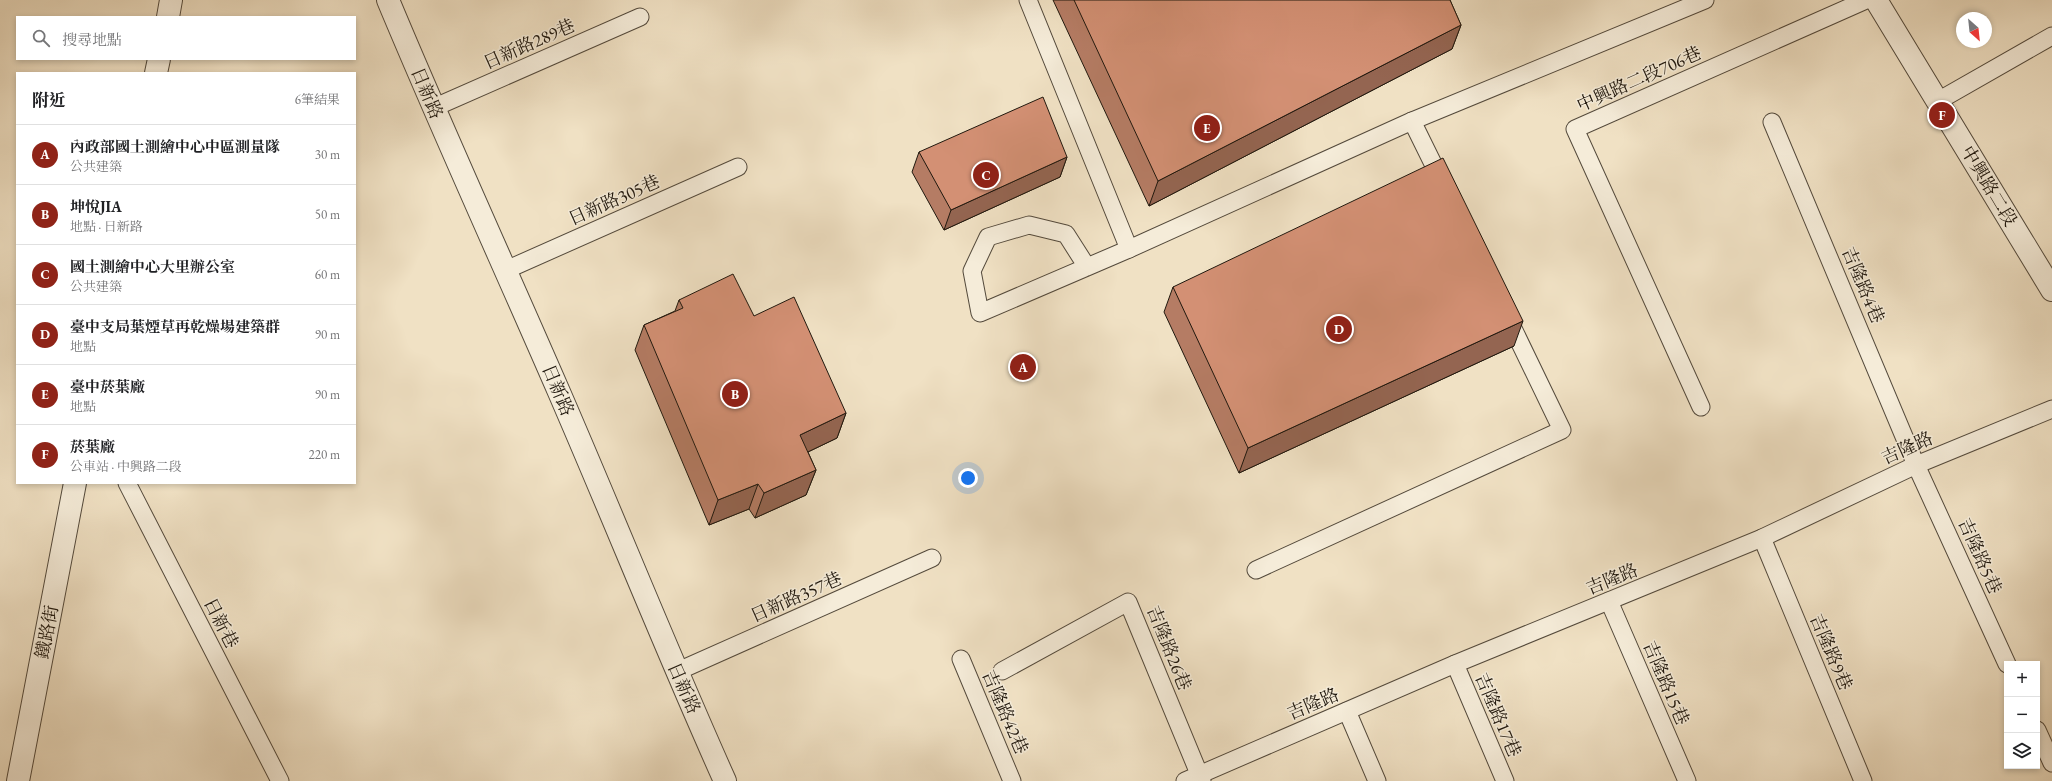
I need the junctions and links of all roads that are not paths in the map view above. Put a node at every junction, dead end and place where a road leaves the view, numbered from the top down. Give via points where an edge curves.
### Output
1 (171, 0) edge
2 (388, 0) edge
3 (1028, 0) edge
4 (1705, 0) edge
5 (1866, 0) edge
6 (1876, 0) edge
7 (168, 16) edge
8 (640, 17) dead end
9 (2052, 36) edge
10 (159, 60) edge
11 (156, 72) edge
12 (1938, 101) junction
13 (433, 108) junction
14 (1412, 121) junction
15 (1772, 122) dead end
16 (738, 167) dead end
17 (1450, 198) edge
18 (1129, 249) junction
19 (1087, 267) junction
20 (506, 270) junction
21 (2052, 290) edge
22 (1501, 304) edge
23 (1701, 407) dead end
24 (2052, 409) edge
25 (1916, 465) junction
26 (75, 484) edge
27 (128, 484) edge
28 (1762, 538) junction
29 (932, 558) dead end
30 (1256, 570) dead end
31 (1609, 602) junction
32 (961, 660) dead end
33 (2006, 661) edge
34 (1455, 664) junction
35 (1002, 671) dead end
36 (676, 672) junction
37 (1347, 711) junction
38 (2038, 733) edge
39 (2052, 763) edge
40 (1195, 779) edge
41 (18, 781) edge
42 (280, 781) edge
43 (725, 781) edge
44 (1012, 781) edge
45 (1378, 781) edge
46 (1505, 781) edge
47 (1687, 781) edge
48 (1863, 781) edge

1 - 7 street
2 - 13 street, 日新路
3 - 18 lane
4 - 14 lane
5 - 23 lane, 中興路二段706巷 via 1575,129
6 - 12 street, 中興路二段
8 - 13 lane, 日新路289巷
9 - 12 lane
10 - 11 street
12 - 21 street, 中興路二段
13 - 20 street, 日新路
14 - 17 lane
14 - 18 lane
15 - 25 lane, 吉隆路4巷
16 - 20 lane, 日新路305巷
18 - 19 lane
19 - 19 lane via 1073,273 980,313 972,271 988,237 1029,225 1066,234
20 - 36 street, 日新路
22 - 30 lane via 1562,430
24 - 25 lane, 吉隆路
25 - 28 lane, 吉隆路
25 - 33 lane, 吉隆路5巷
26 - 41 street, 鐵路街
27 - 42 lane, 日新巷
28 - 31 lane, 吉隆路
28 - 48 lane, 吉隆路9巷
29 - 36 lane, 日新路357巷
31 - 34 lane, 吉隆路
31 - 47 lane, 吉隆路15巷
32 - 44 lane, 吉隆路42巷
34 - 37 lane, 吉隆路
34 - 46 lane, 吉隆路17巷
35 - 40 lane, 吉隆路26巷 via 1128,602
36 - 43 street, 日新路
37 - 40 lane, 吉隆路
37 - 45 lane
38 - 39 lane

